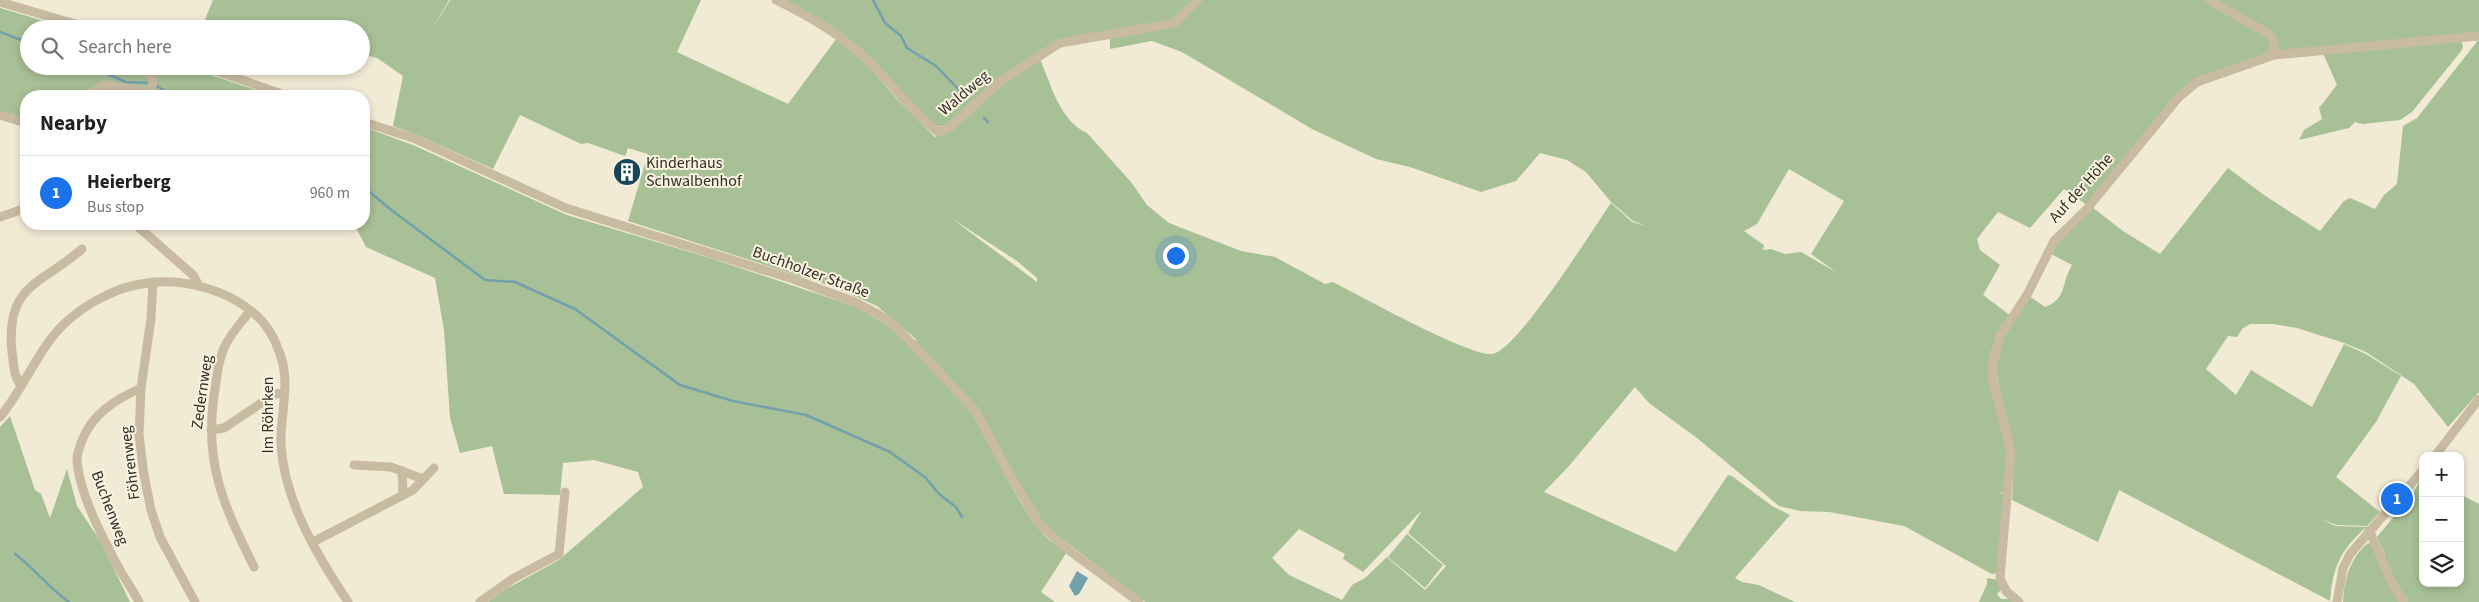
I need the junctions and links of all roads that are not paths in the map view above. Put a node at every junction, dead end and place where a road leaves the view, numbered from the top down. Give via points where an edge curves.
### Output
1 (776, 0) edge
2 (1198, 0) edge
3 (2209, 0) edge
4 (0, 2) edge
5 (61, 20) edge
6 (2479, 36) edge
7 (2274, 55) junction
8 (150, 75) edge
9 (228, 75) edge
10 (96, 90) edge
11 (135, 90) edge
12 (150, 90) edge
13 (270, 90) edge
14 (0, 114) edge
15 (20, 121) edge
16 (370, 124) edge
17 (20, 210) edge
18 (0, 217) edge
19 (142, 230) edge
20 (82, 249) dead end
21 (153, 282) junction
22 (199, 286) junction
23 (250, 311) junction
24 (21, 384) junction
25 (141, 388) junction
26 (284, 394) junction
27 (2479, 399) edge
28 (0, 417) edge
29 (211, 430) junction
30 (2438, 452) edge
31 (354, 465) dead end
32 (434, 468) dead end
33 (402, 471) junction
34 (2419, 474) edge
35 (423, 479) junction
36 (565, 492) dead end
37 (403, 496) junction
38 (2369, 530) junction
39 (313, 542) junction
40 (254, 567) dead end
41 (139, 602) edge
42 (195, 602) edge
43 (348, 602) edge
44 (480, 602) edge
45 (1139, 602) edge
46 (2019, 602) edge
47 (2337, 602) edge
48 (2404, 602) edge

1 - 2 street, Waldweg via 839,35 863,56 914,113 938,132 949,128 1000,82 1060,43 1175,22
3 - 7 street via 2269,34 2274,43
4 - 5 street
6 - 7 street, Auf der Höhe
7 - 46 street, Auf der Höhe via 2197,82 2184,92 2086,210 2054,240 2028,295 2000,336 1992,367 1993,380 2011,451 2000,578 2006,591
8 - 12 street via 153,79
9 - 13 street
10 - 11 street via 104,85
14 - 15 street
16 - 45 street, Buchholzer Straße via 413,138 566,208 793,278 878,314 896,327 976,410 1041,526
17 - 18 street
19 - 22 street via 193,275
20 - 24 street via 40,277 18,303 12,318 11,337 15,373
21 - 22 street, Im Röhrken
21 - 24 street, Im Röhrken via 115,292 64,324
21 - 25 street, Föhrenweg
22 - 23 street, Im Röhrken via 228,297
23 - 26 street, Im Röhrken via 271,333 281,356
23 - 29 street, Zedernweg via 223,350
24 - 28 street, Im Röhrken
25 - 41 street, Buchenweg via 119,398 92,422 77,456 90,506 121,573
25 - 42 street, Föhrenweg via 139,435 151,510 160,537
26 - 29 street via 275,394 224,428
26 - 39 street, Im Röhrken via 281,444 286,478
27 - 30 street
29 - 40 street, Zedernweg via 214,467 223,503
31 - 33 street
32 - 35 street
33 - 35 street
33 - 37 street
34 - 38 street
35 - 37 street
36 - 44 street via 559,554 514,578
37 - 39 street
38 - 47 street via 2343,568
38 - 48 street
39 - 43 street, Im Röhrken

